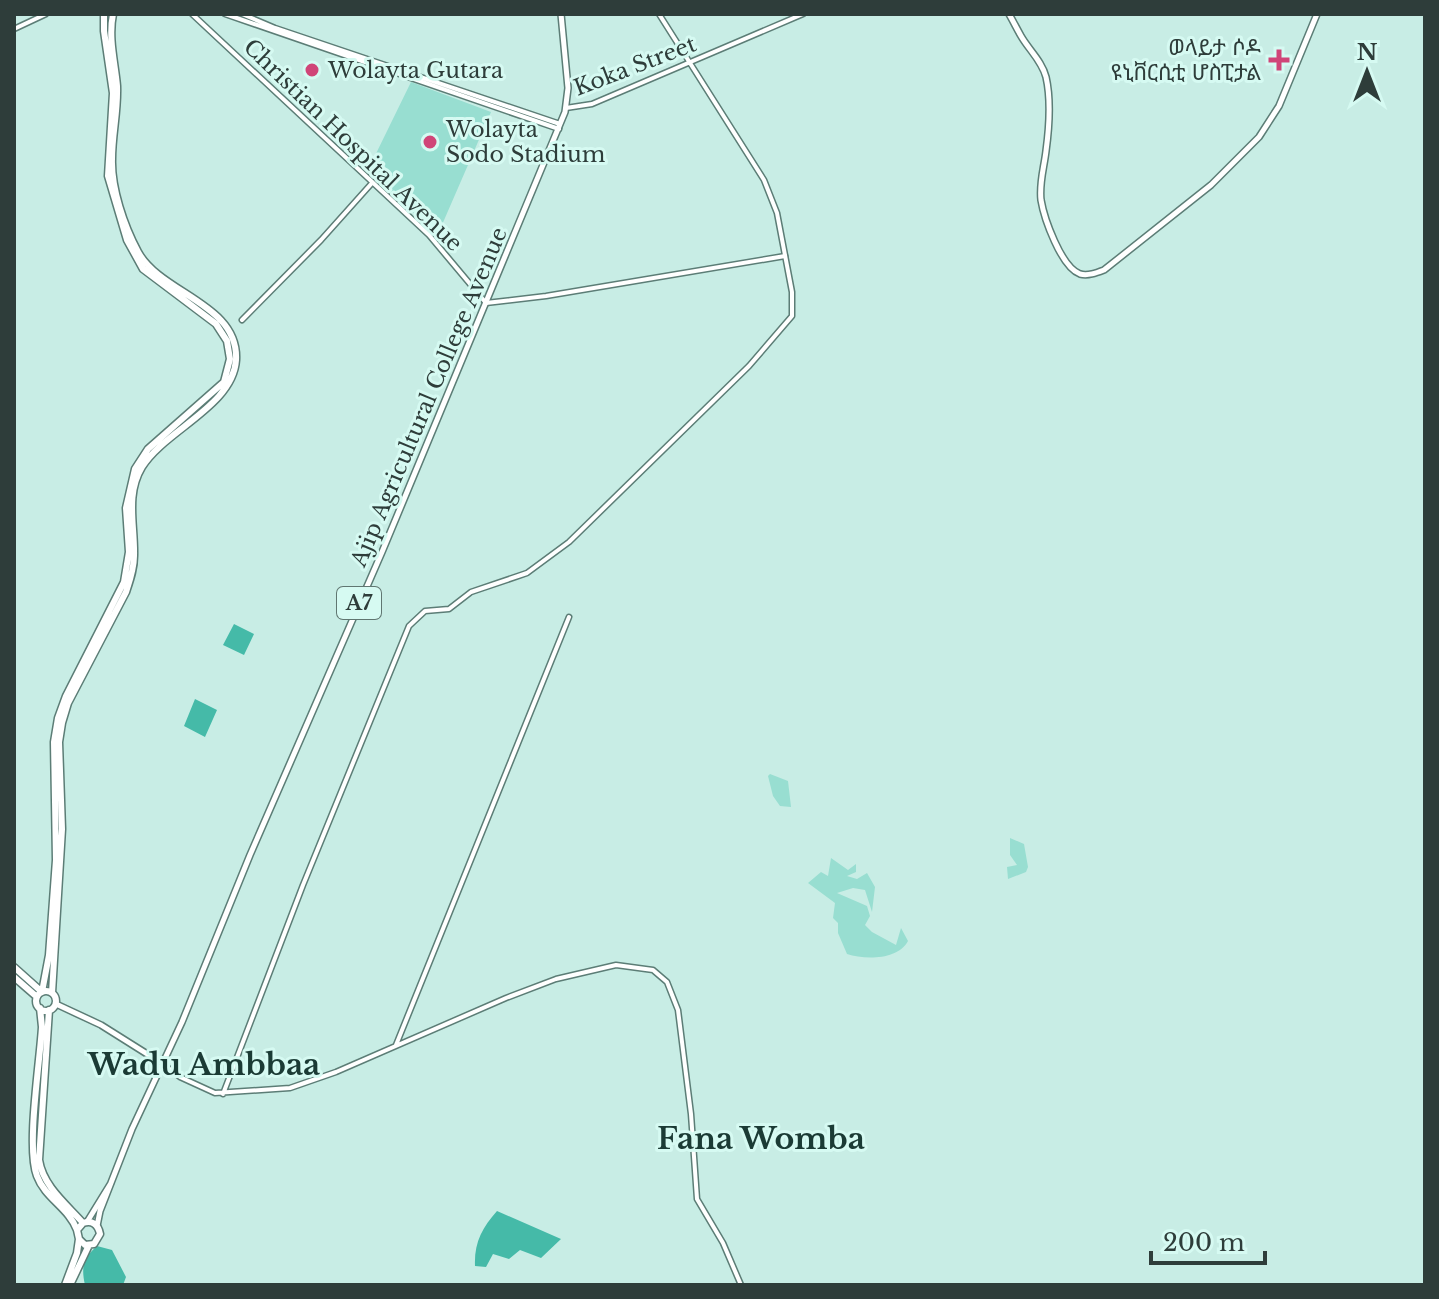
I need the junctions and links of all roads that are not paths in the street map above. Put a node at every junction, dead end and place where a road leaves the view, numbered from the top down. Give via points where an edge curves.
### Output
1 (46, 14) edge
2 (104, 14) edge
3 (113, 14) edge
4 (192, 14) edge
5 (225, 14) edge
6 (242, 14) edge
7 (561, 14) edge
8 (659, 14) edge
9 (803, 14) edge
10 (1009, 14) edge
11 (1317, 14) edge
12 (14, 29) edge
13 (691, 62) junction
14 (566, 108) junction
15 (560, 126) junction
16 (372, 183) junction
17 (785, 256) junction
18 (486, 303) junction
19 (242, 320) dead end
20 (569, 617) dead end
21 (14, 967) edge
22 (14, 977) edge
23 (52, 993) junction
24 (40, 995) junction
25 (56, 1004) junction
26 (40, 1008) junction
27 (49, 1010) junction
28 (396, 1045) junction
29 (163, 1064) junction
30 (223, 1094) junction
31 (111, 1182) junction
32 (85, 1223) junction
33 (97, 1226) junction
34 (77, 1230) junction
35 (79, 1239) junction
36 (89, 1245) junction
37 (68, 1285) edge
38 (741, 1285) edge

1 - 12 main road
2 - 24 highway, A7 via 113,93 108,176 127,240 143,269 216,324 230,359 227,377 214,393 148,449 135,469 126,508 129,552 124,582 58,718 56,860 49,955
3 - 23 highway via 118,105 112,164 131,234 146,263 221,320 232,337 236,360 228,386 160,445 141,469 131,506 132,575 65,711 59,742 62,829
4 - 16 main road, Christian Hospital Avenue
5 - 15 main road
6 - 15 main road
7 - 14 main road, Ajip Agricultural College Avenue / A7
8 - 13 main road
9 - 13 main road, Koka Street
10 - 11 main road via 1046,77 1041,200 1055,244 1070,267 1093,274 1211,185 1259,137 1279,106
13 - 14 main road, Koka Street via 592,104
13 - 17 main road via 764,180
14 - 15 main road, Ajip Agricultural College Avenue / A7
15 - 18 main road, Ajip Agricultural College Avenue / A7
16 - 18 main road, Christian Hospital Avenue via 429,235
16 - 19 main road
17 - 18 main road
17 - 30 main road via 792,316 749,366 569,542 527,573 471,592 449,609 425,611 409,626
18 - 29 main road, Ajip Agricultural College Avenue / A7
20 - 28 main road
21 - 24 highway
22 - 24 highway
23 - 24 highway
23 - 25 highway
24 - 26 highway, A7
25 - 27 highway
25 - 29 main road
26 - 27 highway
26 - 34 highway, A7 via 34,1162 42,1187
27 - 32 highway via 39,1160 49,1185
28 - 30 main road via 290,1088
28 - 38 main road via 556,979 616,965 658,973 674,995 683,1036 697,1199
29 - 30 main road via 180,1077
29 - 31 main road, Ajip Agricultural College Avenue / A7
31 - 32 main road, A7
31 - 33 main road, A7
32 - 33 highway
32 - 34 highway, A7
33 - 36 highway, A7 via 100,1238
34 - 35 highway, A7
35 - 36 highway
35 - 37 highway, A7
36 - 37 highway, A7

